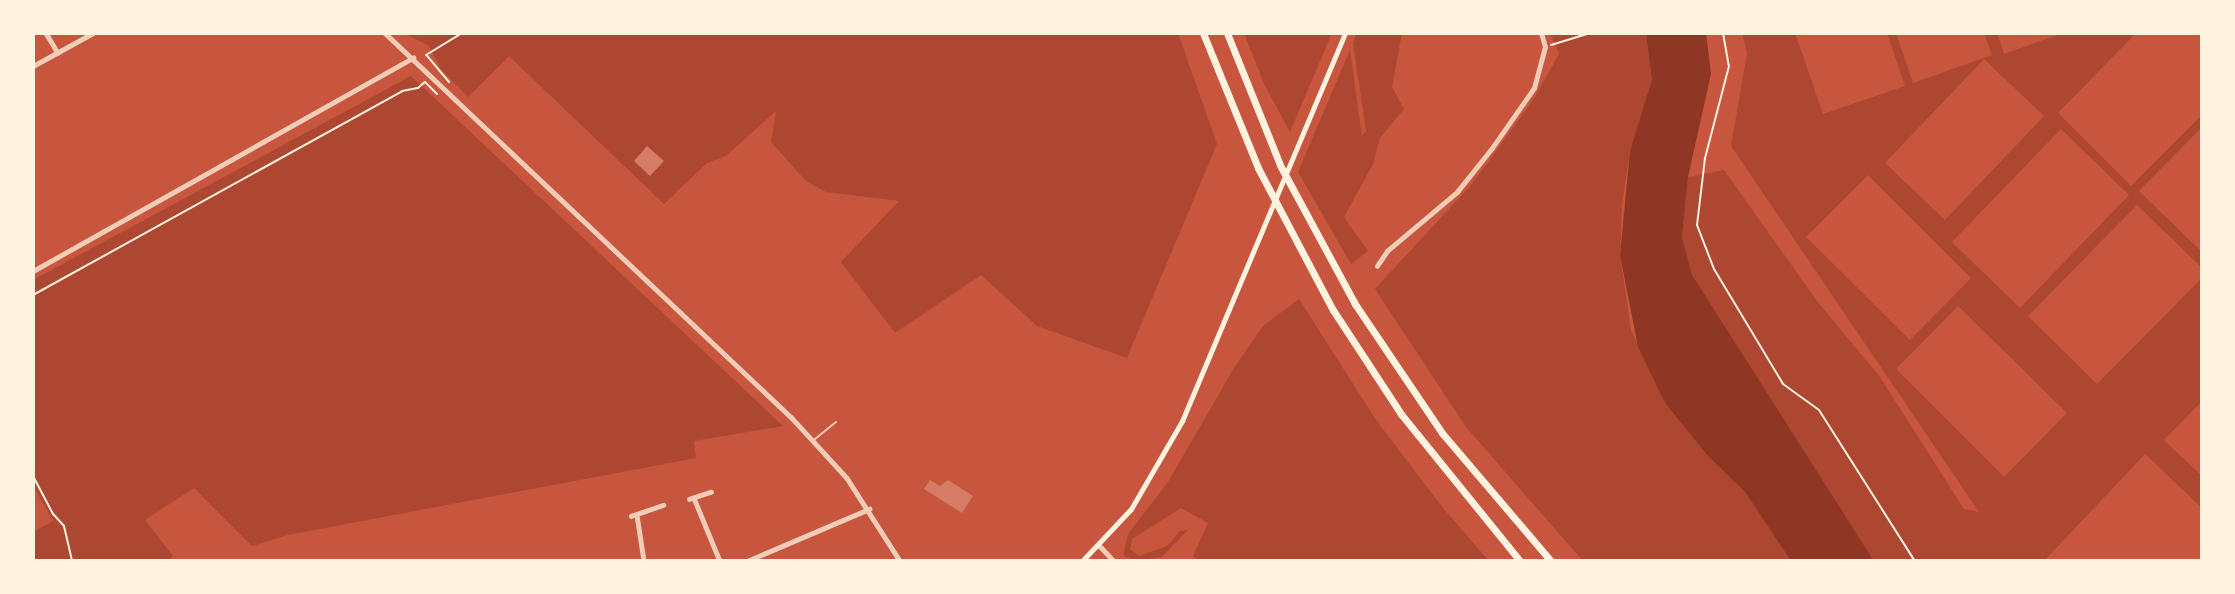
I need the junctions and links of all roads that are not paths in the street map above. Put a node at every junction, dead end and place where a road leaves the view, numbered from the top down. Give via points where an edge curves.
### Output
1 (46, 33) edge
2 (93, 33) edge
3 (385, 33) edge
4 (1203, 33) edge
5 (1227, 33) edge
6 (1345, 33) edge
7 (1541, 33) edge
8 (58, 53) junction
9 (413, 58) junction
10 (33, 66) edge
11 (1377, 266) dead end
12 (33, 271) edge
13 (836, 422) dead end
14 (814, 440) junction
15 (711, 492) dead end
16 (663, 505) dead end
17 (869, 509) junction
18 (1099, 545) junction
19 (772, 553) junction
20 (901, 559) edge
21 (645, 561) edge
22 (720, 561) edge
23 (747, 561) edge
24 (775, 561) edge
25 (1082, 561) edge
26 (1114, 561) edge
27 (1520, 561) edge
28 (1551, 561) edge

1 - 8 street
2 - 8 street
3 - 9 street
4 - 27 highway via 1258,169 1333,310 1415,434
5 - 28 highway via 1281,167 1355,304 1442,433
6 - 18 main road via 1230,312 1152,477
7 - 11 street via 1545,47 1534,88 1493,148 1457,192 1387,251
8 - 10 street
9 - 12 street
9 - 14 street
13 - 14 lane
14 - 17 street
15 - 22 street via 692,498
16 - 21 street via 634,515
17 - 19 street
17 - 20 street
18 - 25 main road
18 - 26 street
19 - 23 street
19 - 24 street

